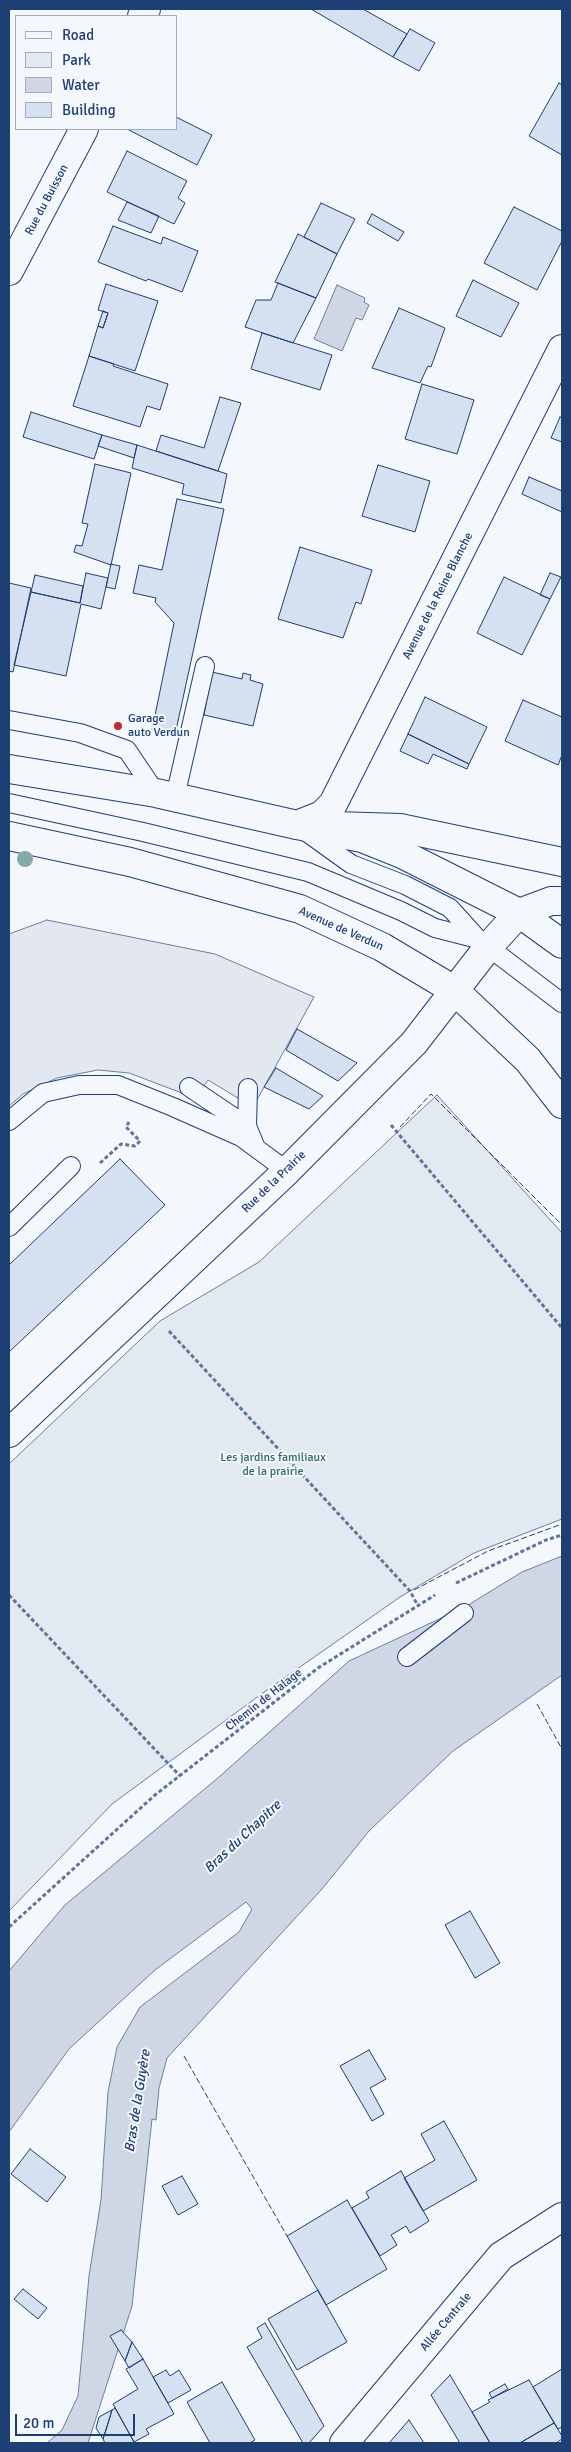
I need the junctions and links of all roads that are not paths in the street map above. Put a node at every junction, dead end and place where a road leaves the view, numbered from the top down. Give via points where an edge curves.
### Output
1 (83, 130) edge
2 (9, 271) edge
3 (562, 349) edge
4 (205, 666) dead end
5 (9, 720) edge
6 (9, 769) edge
7 (165, 795) junction
8 (9, 803) edge
9 (297, 825) junction
10 (9, 836) edge
11 (562, 862) edge
12 (562, 901) edge
13 (519, 913) junction
14 (483, 943) junction
15 (562, 944) edge
16 (454, 990) junction
17 (562, 1003) edge
18 (528, 1060) junction
19 (562, 1082) edge
20 (189, 1087) dead end
21 (248, 1088) dead end
22 (562, 1104) edge
23 (9, 1121) edge
24 (247, 1126) junction
25 (256, 1148) junction
26 (71, 1166) dead end
27 (287, 1170) junction
28 (9, 1227) edge
29 (9, 1433) edge
30 (464, 1613) dead end
31 (407, 1657) dead end
32 (562, 2217) edge
33 (344, 2443) edge

1 - 2 street, Rue du Buisson
3 - 9 street, Avenue de la Reine Blanche via 338,795 322,815
4 - 7 lane
5 - 7 lane via 80,733 127,750
6 - 7 street
7 - 9 street
8 - 14 lane via 308,872 436,928
9 - 11 street via 400,828
9 - 13 street via 362,838 402,854
9 - 14 lane via 350,864 405,885 450,908
10 - 16 street, Avenue de Verdun via 130,862 300,909 382,947
12 - 13 street via 551,901
13 - 14 street, Rue de la Prairie
13 - 15 street
14 - 16 street, Rue de la Prairie
14 - 17 lane
16 - 18 street, Avenue de Verdun
16 - 27 street, Rue de la Prairie via 414,1043
18 - 19 street
18 - 22 street, Avenue de Verdun
20 - 24 lane
21 - 24 lane
23 - 25 lane via 43,1093 80,1085 118,1085 232,1134
24 - 25 lane
25 - 27 lane
26 - 28 lane
27 - 29 street, Rue de la Prairie
30 - 31 lane
32 - 33 street, Allée Centrale via 501,2256

